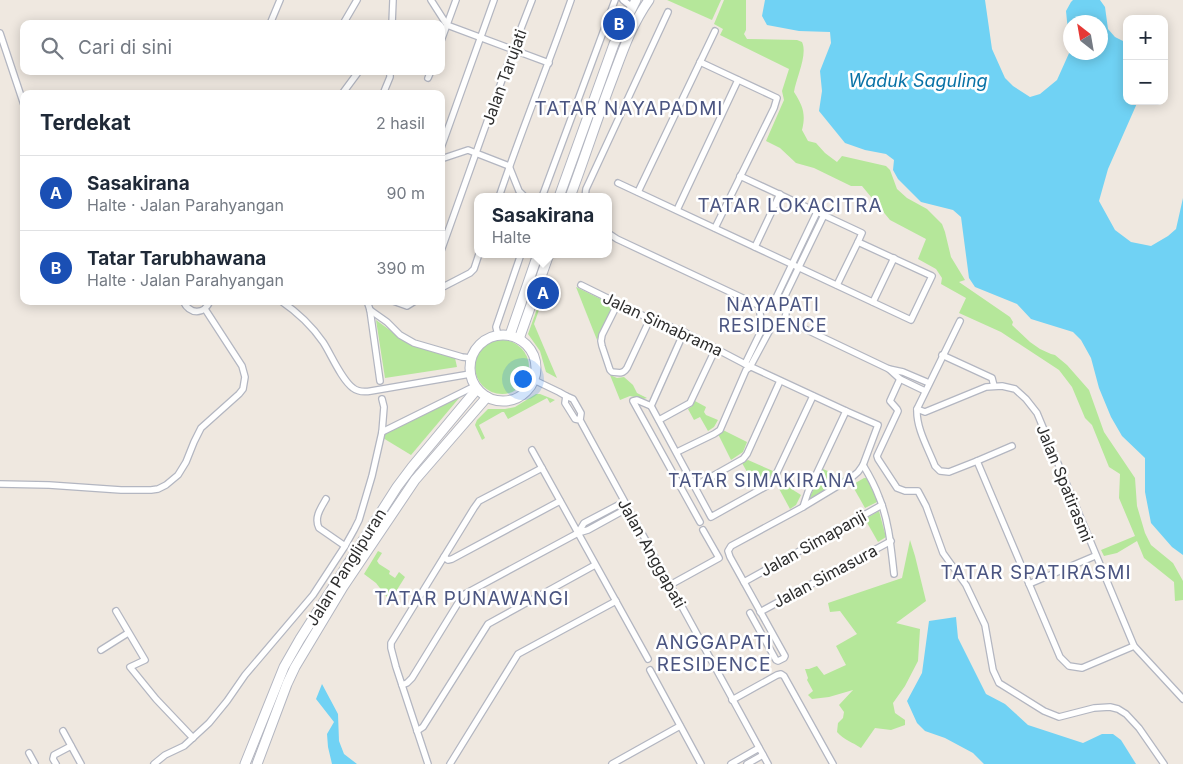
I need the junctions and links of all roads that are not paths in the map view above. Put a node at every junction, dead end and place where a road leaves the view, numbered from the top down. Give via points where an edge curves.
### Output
1 (280, 0) edge
2 (357, 0) edge
3 (393, 0) edge
4 (431, 0) edge
5 (456, 0) edge
6 (494, 0) edge
7 (532, 0) edge
8 (572, 0) edge
9 (615, 0) edge
10 (622, 0) edge
11 (649, 0) edge
12 (634, 3) edge
13 (668, 12) dead end
14 (272, 20) edge
15 (345, 20) edge
16 (392, 20) edge
17 (444, 20) edge
18 (445, 22) edge
19 (447, 25) junction
20 (445, 30) edge
21 (715, 31) dead end
22 (0, 33) edge
23 (481, 38) junction
24 (513, 49) junction
25 (700, 62) junction
26 (549, 63) junction
27 (356, 75) edge
28 (389, 75) edge
29 (429, 75) edge
30 (428, 78) dead end
31 (738, 80) junction
32 (345, 90) edge
33 (386, 90) edge
34 (20, 93) edge
35 (594, 99) junction
36 (603, 102) junction
37 (445, 137) edge
38 (476, 154) junction
39 (445, 158) edge
40 (509, 166) junction
41 (740, 176) junction
42 (618, 182) dead end
43 (638, 192) junction
44 (499, 193) edge
45 (521, 193) edge
46 (543, 193) edge
47 (560, 193) edge
48 (571, 193) edge
49 (585, 193) edge
50 (780, 194) junction
51 (676, 210) junction
52 (817, 212) junction
53 (824, 215) junction
54 (715, 228) junction
55 (612, 237) edge
56 (445, 240) edge
57 (858, 242) junction
58 (755, 246) junction
59 (478, 258) edge
60 (521, 258) edge
61 (537, 258) edge
62 (548, 258) edge
63 (894, 258) junction
64 (792, 264) junction
65 (799, 267) junction
66 (581, 285) dead end
67 (837, 285) junction
68 (445, 286) edge
69 (775, 300) junction
70 (873, 302) junction
71 (618, 303) junction
72 (781, 304) junction
73 (185, 305) edge
74 (207, 305) edge
75 (286, 305) edge
76 (368, 305) edge
77 (762, 307) junction
78 (204, 309) junction
79 (370, 310) junction
80 (650, 319) junction
81 (784, 319) junction
82 (960, 321) dead end
83 (765, 323) junction
84 (772, 326) junction
85 (684, 332) junction
86 (498, 335) junction
87 (510, 335) junction
88 (520, 338) junction
89 (716, 348) junction
90 (942, 355) junction
91 (471, 358) junction
92 (747, 367) junction
93 (889, 369) junction
94 (470, 374) junction
95 (534, 380) junction
96 (900, 380) junction
97 (380, 381) dead end
98 (780, 381) junction
99 (929, 383) junction
100 (994, 386) junction
101 (476, 387) junction
102 (925, 391) junction
103 (813, 396) junction
104 (488, 398) junction
105 (382, 399) dead end
106 (651, 406) junction
107 (917, 409) junction
108 (846, 412) junction
109 (659, 420) junction
110 (382, 432) junction
111 (1012, 446) dead end
112 (532, 450) dead end
113 (677, 452) junction
114 (977, 461) junction
115 (863, 465) junction
116 (542, 468) junction
117 (0, 484) edge
118 (695, 486) junction
119 (326, 499) dead end
120 (560, 501) junction
121 (624, 502) junction
122 (882, 505) junction
123 (803, 507) junction
124 (628, 508) junction
125 (700, 522) dead end
126 (703, 530) dead end
127 (578, 533) junction
128 (890, 541) junction
129 (345, 546) junction
130 (1095, 556) junction
131 (444, 557) junction
132 (595, 565) junction
133 (894, 574) dead end
134 (744, 582) junction
135 (1029, 584) junction
136 (670, 585) junction
137 (616, 601) junction
138 (116, 611) dead end
139 (760, 612) junction
140 (750, 613) dead end
141 (128, 633) junction
142 (1134, 646) junction
143 (101, 650) dead end
144 (648, 659) dead end
145 (650, 670) dead end
146 (402, 685) junction
147 (1183, 699) edge
148 (732, 700) junction
149 (680, 726) junction
150 (63, 731) dead end
151 (417, 731) junction
152 (193, 738) junction
153 (71, 746) junction
154 (759, 748) junction
155 (29, 753) dead end
156 (763, 755) junction
157 (35, 764) edge
158 (56, 764) edge
159 (81, 764) edge
160 (154, 764) edge
161 (246, 764) edge
162 (256, 764) edge
163 (428, 764) edge
164 (450, 764) edge
165 (612, 764) edge
166 (701, 764) edge
167 (731, 764) edge
168 (747, 764) edge
169 (768, 764) edge
170 (833, 764) edge
171 (1164, 764) edge

1 - 14 street
2 - 15 street
3 - 16 street
4 - 17 street
5 - 19 street
6 - 23 street
7 - 24 street, Jalan Tarujati
8 - 26 street
9 - 46 street
10 - 12 street
11 - 36 main road via 632,29
12 - 35 main road via 614,44
13 - 49 street
18 - 19 street
19 - 20 street
19 - 23 street
21 - 25 street
22 - 34 street
23 - 24 street
23 - 37 street
24 - 26 street
24 - 38 street, Jalan Tarujati
25 - 31 street
25 - 43 street
26 - 40 street
27 - 32 street
28 - 33 street
29 - 30 street
31 - 41 street via 777,98
31 - 51 street
35 - 36 main road
35 - 47 main road
36 - 48 main road
38 - 39 street via 468,150
38 - 40 street
38 - 56 street, Jalan Tarujati
40 - 44 street
40 - 45 street
41 - 50 street
41 - 54 street
42 - 43 street
43 - 51 street
50 - 52 street
50 - 58 street
51 - 54 street
52 - 53 street
52 - 64 street
53 - 57 street via 862,233
53 - 65 street
54 - 58 street
55 - 77 street
57 - 63 street
57 - 67 street
58 - 64 street
59 - 68 street via 474,269 466,276
60 - 86 street via 496,327
61 - 87 main road
62 - 88 main road
63 - 70 street
63 - 70 street via 932,276 911,320
64 - 65 street
64 - 69 street
65 - 67 street
65 - 72 street
66 - 71 street, Jalan Simabrama
67 - 70 street
69 - 72 street
69 - 77 street
71 - 80 street, Jalan Simabrama
71 - 80 street via 601,341 612,372 621,373 627,368
72 - 81 street via 785,309
73 - 78 street via 190,310
74 - 78 street
75 - 94 street via 316,332 346,381 357,390 371,392
76 - 79 street
77 - 83 street via 761,318
78 - 117 street via 242,366 244,383 239,394 201,428 183,469 172,480 158,489 146,490
79 - 91 street via 400,335 414,342
79 - 97 street
80 - 85 street, Jalan Simabrama
81 - 84 street
81 - 93 street
82 - 90 street
83 - 84 street
83 - 92 street
84 - 92 street
85 - 89 street, Jalan Simabrama
85 - 106 street
86 - 87 main road
86 - 91 main road via 482,342
87 - 88 main road
88 - 95 main road via 535,356
89 - 92 street, Jalan Simabrama
89 - 109 street via 690,402
90 - 99 street
90 - 100 street, Jalan Spatirasmi via 992,378
91 - 94 main road
92 - 98 street, Jalan Simabrama
92 - 113 street via 720,430
93 - 96 street
93 - 99 street
94 - 101 main road
95 - 104 main road via 518,398 506,401
95 - 121 street, Jalan Anggapati via 566,396 564,403 573,417 580,420
96 - 102 street
96 - 171 street via 890,401 898,411 877,456 897,488 918,491 943,553 966,585 985,625 992,670 999,683 1044,711 1060,717 1094,708 1118,709 1139,728
98 - 103 street, Jalan Simabrama
98 - 118 street via 743,459
99 - 102 street
100 - 107 street via 925,412
100 - 130 street, Jalan Spatirasmi via 1014,389 1037,414
101 - 104 main road
101 - 110 street
101 - 161 main road, Jalan Panglipuran via 397,487 300,639 281,672
102 - 107 street
103 - 108 street, Jalan Simabrama
103 - 118 street via 772,484 711,517
104 - 162 main road, Jalan Panglipuran via 414,480 339,594 295,667
105 - 110 street
106 - 109 street
106 - 125 street via 633,401
107 - 114 street via 918,423 940,471 949,472
108 - 115 street, Jalan Simabrama via 878,424
108 - 123 street
109 - 113 street
110 - 129 street via 362,510
111 - 114 street
112 - 116 street
113 - 118 street
114 - 135 street
115 - 122 street
115 - 123 street via 851,478
116 - 120 street
116 - 131 street via 479,502
119 - 129 street via 316,518 317,526
120 - 127 street
120 - 131 street via 452,559
121 - 124 street, Jalan Anggapati
121 - 127 street via 584,523
122 - 128 street
122 - 134 street, Jalan Simapanji
123 - 134 street via 731,546 728,551
124 - 127 street
124 - 136 street, Jalan Anggapati
126 - 136 street via 719,558
127 - 132 street
127 - 146 street via 463,595 412,678
128 - 133 street
128 - 139 street, Jalan Simasura
129 - 152 street via 313,595 220,711
130 - 135 street
130 - 142 street, Jalan Spatirasmi
131 - 146 street via 391,643
132 - 137 street
132 - 151 street via 488,624 423,727
134 - 139 street
135 - 142 street via 1060,657 1069,666 1082,668
136 - 148 street, Jalan Anggapati
137 - 144 street
137 - 164 street via 518,654
138 - 141 street
139 - 140 street via 785,656 778,662
141 - 143 street
141 - 152 street via 145,660 130,667
142 - 147 street, Jalan Spatirasmi
145 - 149 street
146 - 151 street
148 - 154 street, Jalan Anggapati
148 - 170 street via 781,674
149 - 165 street
149 - 166 street
150 - 153 street
151 - 163 street
152 - 160 street
153 - 158 street via 54,755
153 - 159 street
154 - 156 street, Jalan Anggapati
154 - 167 street
155 - 157 street
156 - 168 street
156 - 169 street, Jalan Anggapati

